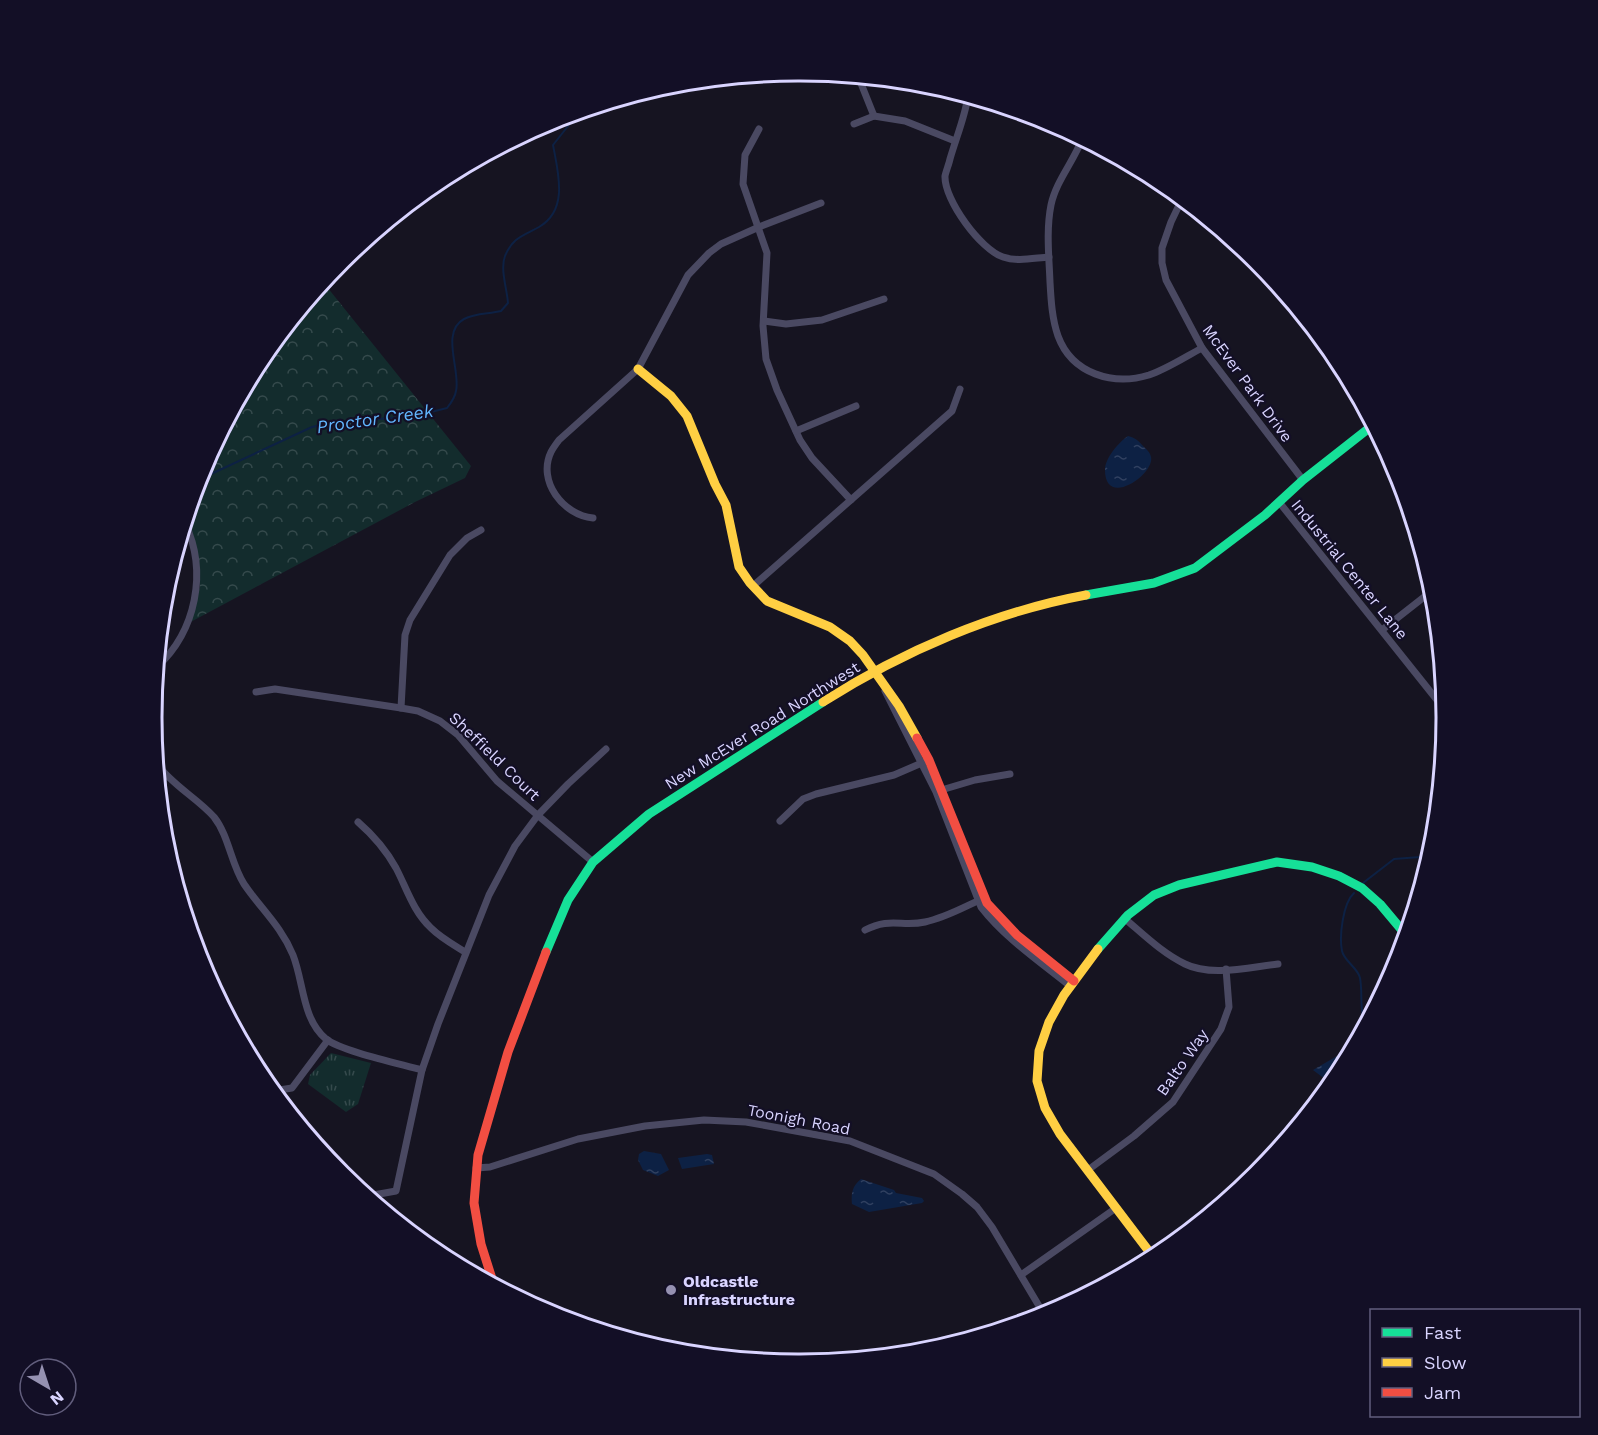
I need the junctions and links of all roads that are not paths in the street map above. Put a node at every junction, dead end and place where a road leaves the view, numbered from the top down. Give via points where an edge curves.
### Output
1 (861, 84) edge
2 (967, 104) edge
3 (874, 116) junction
4 (854, 124) dead end
5 (759, 129) dead end
6 (956, 141) junction
7 (1079, 146) edge
8 (821, 203) dead end
9 (1178, 207) edge
10 (759, 227) junction
11 (1049, 257) junction
12 (884, 299) dead end
13 (764, 321) junction
14 (1202, 348) junction
15 (638, 369) junction
16 (960, 389) dead end
17 (856, 406) dead end
18 (1367, 430) edge
19 (796, 431) junction
20 (1303, 480) junction
21 (851, 500) junction
22 (1279, 502) junction
23 (593, 518) dead end
24 (481, 530) dead end
25 (189, 535) edge
26 (753, 586) junction
27 (1424, 597) edge
28 (1382, 630) junction
29 (166, 658) edge
30 (876, 673) junction
31 (256, 692) dead end
32 (1435, 697) edge
33 (401, 708) junction
34 (606, 749) dead end
35 (925, 762) junction
36 (165, 774) edge
37 (1010, 774) dead end
38 (939, 791) junction
39 (538, 815) junction
40 (780, 820) dead end
41 (358, 822) dead end
42 (593, 862) junction
43 (981, 899) junction
44 (1124, 918) junction
45 (1400, 928) edge
46 (865, 930) dead end
47 (465, 952) junction
48 (1278, 964) dead end
49 (1227, 969) junction
50 (1072, 983) junction
51 (328, 1041) junction
52 (422, 1070) junction
53 (283, 1089) edge
54 (476, 1168) junction
55 (1088, 1170) junction
56 (377, 1194) edge
57 (1116, 1208) junction
58 (1148, 1250) edge
59 (491, 1274) edge
60 (1021, 1275) junction
61 (1040, 1307) edge

1 - 3 street
2 - 6 street
3 - 4 street
3 - 6 street via 905,121
5 - 10 street via 743,163 743,184
6 - 11 street via 945,177 957,211 995,254 1010,259
7 - 11 street via 1052,203
8 - 10 street
9 - 14 street, McEver Park Drive via 1162,248 1162,263 1166,280
10 - 13 street via 767,252
10 - 15 street via 721,244 688,275
11 - 14 street via 1055,328 1065,350 1083,368 1120,380 1136,379
12 - 13 street via 822,320 786,324
13 - 19 street via 766,359
14 - 20 street, McEver Park Drive
15 - 23 street via 558,440 549,454 551,486 561,504 581,517
15 - 26 street via 671,396 687,416 726,505 739,567
16 - 21 street via 952,411
17 - 19 street
18 - 20 street, New McEver Road Northwest
19 - 21 street via 812,458
20 - 22 street, New McEver Road Northwest
21 - 26 street
22 - 28 street, Industrial Center Lane
22 - 30 street, New McEver Road Northwest via 1195,568 1171,578 1012,613 935,642
24 - 33 street via 450,555 410,620 405,635
25 - 29 street via 197,580 194,602 176,647
26 - 30 street via 766,601 830,627 850,641
27 - 28 street
28 - 32 street, Industrial Center Lane
30 - 35 street via 899,706
30 - 42 street, New McEver Road Northwest via 851,684 649,814
31 - 33 street, Sheffield Court via 275,689
33 - 39 street, Sheffield Court via 440,721 459,735 497,781
34 - 39 street
35 - 38 street
35 - 40 street via 803,799
36 - 51 street via 219,825 244,884 286,937 308,1010
37 - 38 street
38 - 43 street
39 - 42 street, Sheffield Court
39 - 47 street via 498,877
41 - 47 street via 386,852 415,909 430,928
42 - 54 street, New McEver Road Northwest via 568,900 552,935 508,1052
43 - 46 street via 923,923 880,922
43 - 50 street
44 - 45 street via 1160,892 1279,862 1308,865 1369,893
44 - 49 street via 1186,965
44 - 50 street
47 - 52 street
48 - 49 street
49 - 55 street, Balto Way via 1229,1007 1221,1029 1173,1102
50 - 55 street via 1043,1032 1037,1081 1046,1111
51 - 52 street
51 - 53 street via 292,1088
52 - 56 street via 396,1191
54 - 59 street, New McEver Road Northwest via 474,1203
54 - 60 street, Toonigh Road via 578,1139 704,1120 746,1122 850,1141 934,1174 962,1194 992,1227
55 - 57 street
57 - 58 street
57 - 60 street
60 - 61 street, Toonigh Road

